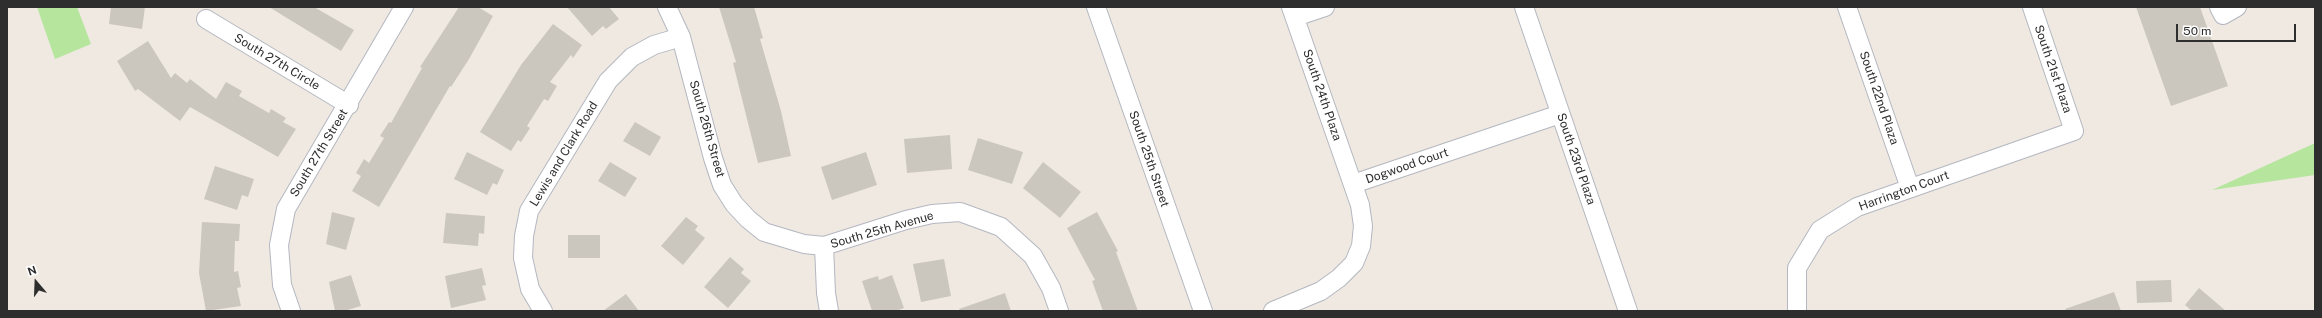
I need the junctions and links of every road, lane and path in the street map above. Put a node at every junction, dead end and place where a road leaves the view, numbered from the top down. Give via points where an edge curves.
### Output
1 (404, 7) edge
2 (667, 7) edge
3 (1096, 7) edge
4 (1325, 7) edge
5 (1524, 7) edge
6 (1847, 7) edge
7 (2032, 7) edge
8 (2219, 7) edge
9 (2237, 7) edge
10 (1293, 12) edge
11 (206, 19) dead end
12 (680, 37) junction
13 (349, 105) junction
14 (1560, 114) junction
15 (2074, 131) joint
16 (1353, 184) junction
17 (1910, 188) junction
18 (824, 246) junction
19 (291, 311) edge
20 (543, 311) edge
21 (830, 311) edge
22 (1059, 311) edge
23 (1203, 311) edge
24 (1273, 311) edge
25 (1628, 311) edge
26 (1797, 311) edge

1 - 13 street, South 27th Street
2 - 12 street, South 26th Street
3 - 23 street, South 25th Street
4 - 10 street
5 - 14 street, South 23rd Plaza
6 - 17 street, South 22nd Plaza
7 - 15 street, South 21st Plaza
8 - 9 street via 2223,15
10 - 16 street, South 24th Plaza
11 - 13 street, South 27th Circle
12 - 18 street, South 26th Street via 713,158 722,185 734,204 764,232 804,244
12 - 20 street, Lewis and Clark Road via 654,45 632,57 608,81 529,211 523,258 530,289
13 - 19 street, South 27th Street via 286,209 279,245 282,285
14 - 16 street, Dogwood Court
14 - 25 street, South 23rd Plaza
15 - 17 street, Harrington Court
16 - 24 street, Dogwood Court via 1364,226 1361,246 1354,263 1321,291
17 - 26 street, Harrington Court via 1857,207 1820,230 1797,268
18 - 21 street via 826,293
18 - 22 street, South 25th Avenue via 932,214 960,212 1001,227 1034,256 1051,288

